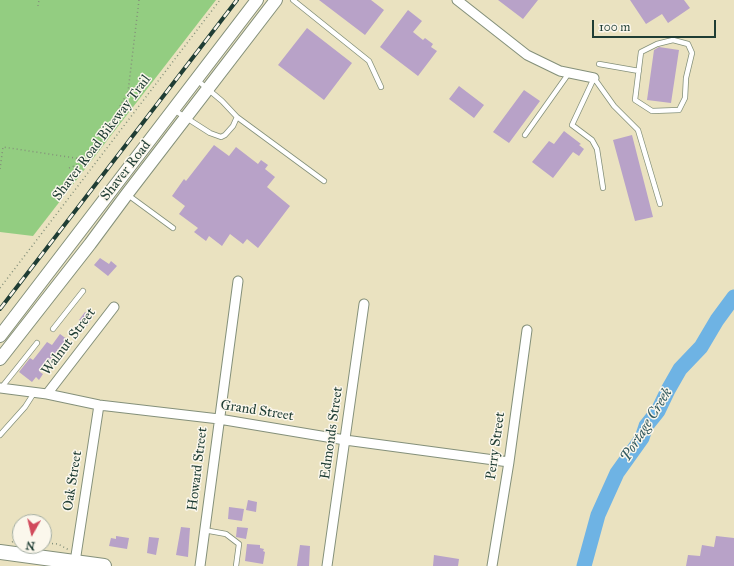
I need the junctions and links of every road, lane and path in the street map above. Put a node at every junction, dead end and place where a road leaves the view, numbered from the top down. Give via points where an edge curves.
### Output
1 (39, 0) edge
2 (139, 0) edge
3 (220, 0) edge
4 (257, 0) edge
5 (276, 0) edge
6 (294, 0) edge
7 (457, 0) edge
8 (38, 6) dead end
9 (599, 64) dead end
10 (639, 70) junction
11 (568, 73) junction
12 (594, 78) junction
13 (196, 79) junction
14 (381, 87) dead end
15 (208, 89) junction
16 (173, 109) junction
17 (237, 117) junction
18 (186, 118) junction
19 (525, 135) dead end
20 (90, 160) junction
21 (0, 168) edge
22 (69, 168) dead end
23 (324, 181) dead end
24 (603, 188) dead end
25 (127, 194) junction
26 (660, 204) dead end
27 (173, 228) dead end
28 (238, 281) dead end
29 (0, 288) edge
30 (83, 291) dead end
31 (364, 304) dead end
32 (114, 307) dead end
33 (53, 329) dead end
34 (526, 330) dead end
35 (0, 336) edge
36 (37, 343) dead end
37 (0, 359) edge
38 (1, 388) edge
39 (34, 393) junction
40 (47, 394) junction
41 (99, 405) junction
42 (219, 419) junction
43 (0, 435) edge
44 (344, 440) junction
45 (509, 462) junction
46 (204, 530) junction
47 (52, 544) edge
48 (4, 546) edge
49 (76, 557) junction
50 (101, 566) edge
51 (200, 566) edge
52 (236, 566) edge
53 (327, 566) edge
54 (492, 566) edge

1 - 8 path
2 - 20 path via 128,92
3 - 29 path, Shaver Road Bikeway Trail
4 - 13 main road, Shaver Road
5 - 15 main road, Shaver Road
6 - 14 lane via 369,61
7 - 11 street via 527,56
9 - 10 lane
10 - 10 lane via 636,100 652,111 679,110 685,98 686,78 692,53 688,44 673,40 641,52
11 - 12 street
11 - 19 lane
12 - 24 lane via 572,125 592,140 597,149
12 - 26 lane via 614,106 638,130
13 - 15 lane
13 - 16 main road, Shaver Road
15 - 17 lane
15 - 18 main road, Shaver Road
16 - 18 lane
16 - 35 main road, Shaver Road
17 - 18 lane via 221,137
17 - 23 lane
18 - 25 main road, Shaver Road
20 - 21 path via 3,147
20 - 22 path
25 - 27 lane
25 - 37 main road, Shaver Road
28 - 42 street, Howard Street
30 - 33 lane
31 - 44 street, Edmonds Street
32 - 40 street, Walnut Street
34 - 45 street, Perry Street
36 - 38 lane
38 - 39 street, Grand Street
39 - 40 street, Grand Street
39 - 43 lane
40 - 41 street, Grand Street
41 - 42 street, Grand Street
41 - 49 street, Oak Street
42 - 44 street, Grand Street
42 - 46 street, Howard Street
44 - 45 street, Grand Street
44 - 53 street, Edmonds Street
45 - 54 street, Perry Street
46 - 51 street, Howard Street
46 - 52 lane via 226,534 239,544
47 - 49 path via 70,550
48 - 49 main road
49 - 50 main road

